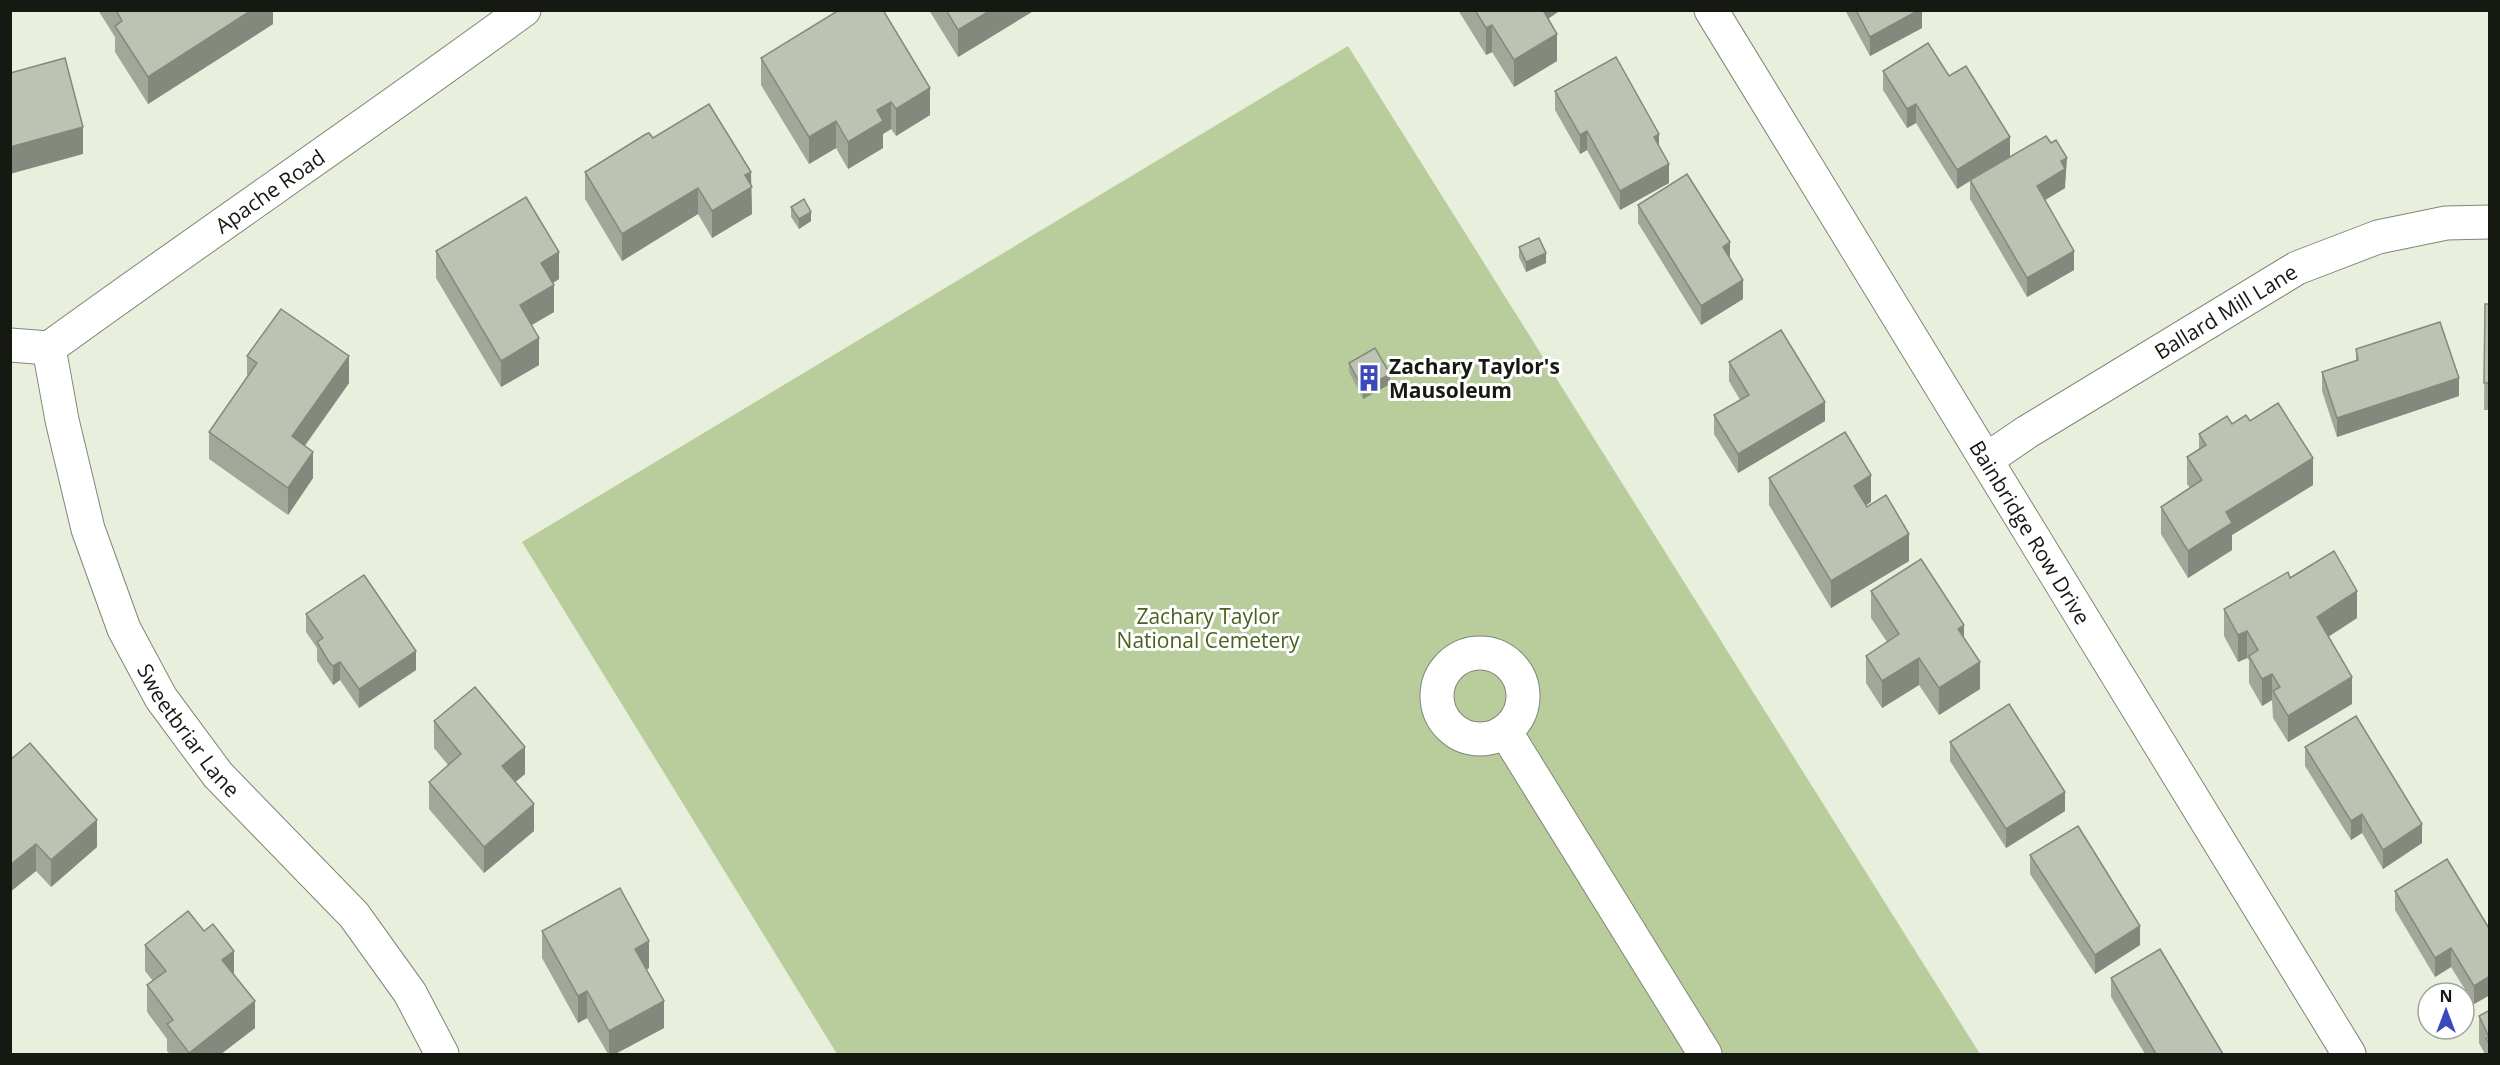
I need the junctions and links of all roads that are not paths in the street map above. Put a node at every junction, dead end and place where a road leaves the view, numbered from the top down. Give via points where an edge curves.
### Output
1 (524, 10) edge
2 (1711, 10) edge
3 (2490, 222) edge
4 (10, 345) edge
5 (49, 348) junction
6 (1986, 460) junction
7 (1505, 731) dead end
8 (442, 1054) edge
9 (1705, 1054) edge
10 (2349, 1054) edge

1 - 5 street, Apache Road
2 - 6 street, Bainbridge Row Drive
3 - 6 street, Ballard Mill Lane via 2446,224 2378,237 2298,268
4 - 5 street
5 - 8 street, Sweetbriar Lane via 88,530 124,629 161,698 218,775 354,915 410,993
6 - 10 street, Bainbridge Row Drive
7 - 9 street

